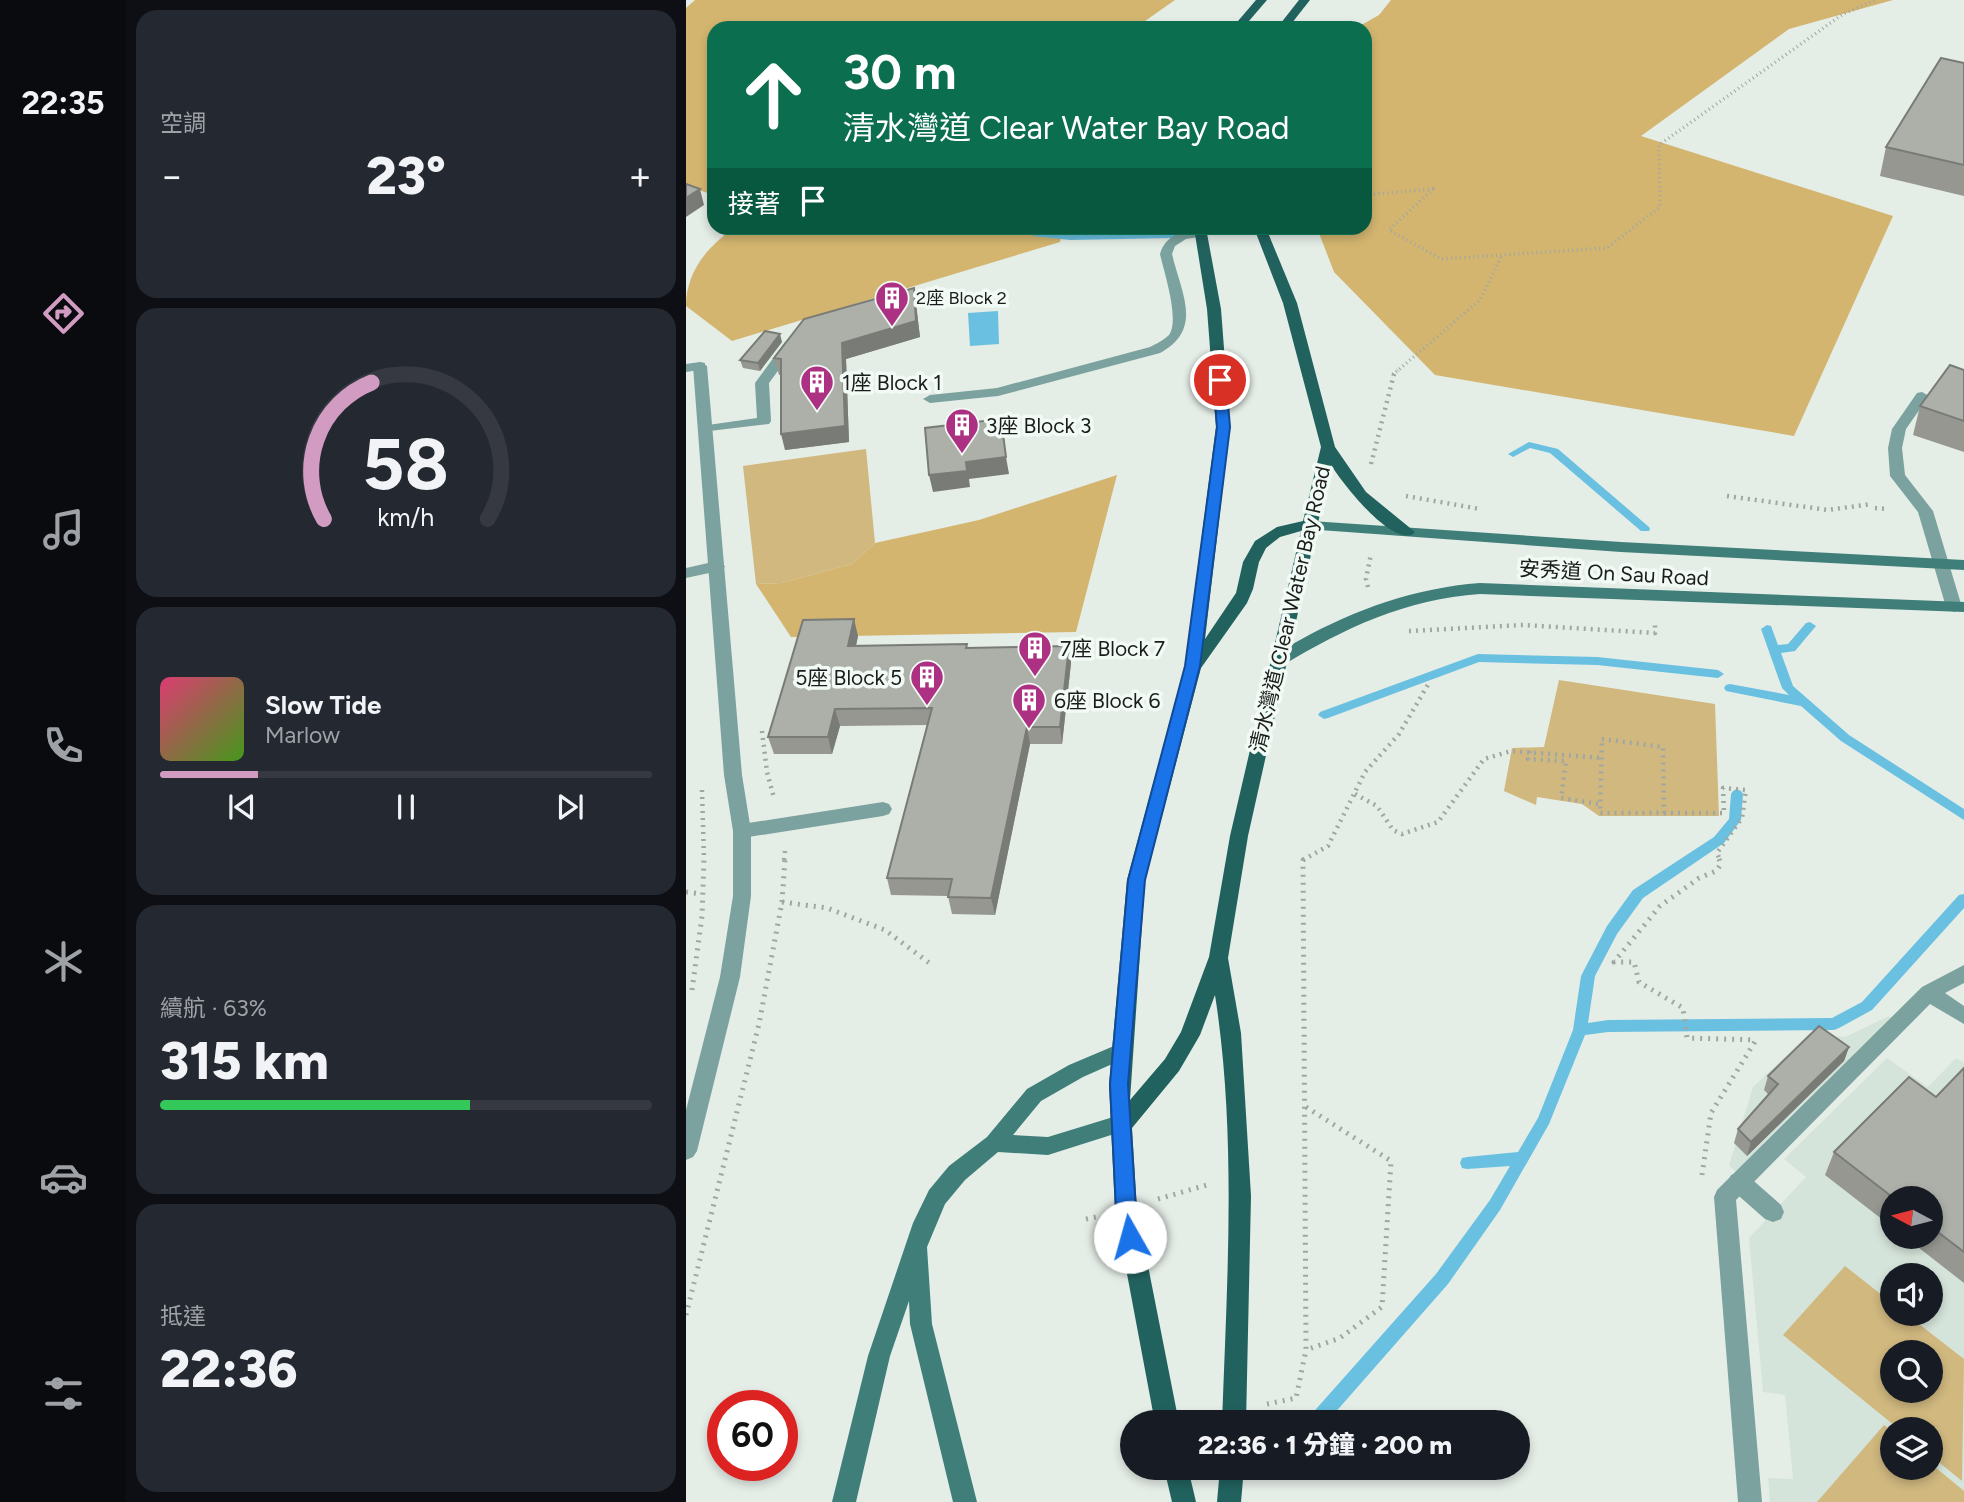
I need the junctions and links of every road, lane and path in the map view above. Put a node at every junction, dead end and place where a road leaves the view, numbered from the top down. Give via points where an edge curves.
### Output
1 (1262, 0) edge
2 (1305, 0) edge
3 (1875, 0) edge
4 (1243, 21) edge
5 (1288, 21) edge
6 (1372, 194) edge
7 (1185, 235) edge
8 (1202, 235) edge
9 (1263, 235) edge
10 (1502, 255) junction
11 (802, 329) edge
12 (693, 367) edge
13 (1922, 396) dead end
14 (930, 399) dead end
15 (706, 429) junction
16 (1328, 447) junction
17 (1370, 467) dead end
18 (1727, 496) dead end
19 (1871, 504) dead end
20 (1311, 526) junction
21 (1375, 530) junction
22 (1407, 532) junction
23 (1942, 564) junction
24 (1964, 565) edge
25 (717, 566) junction
26 (686, 573) edge
27 (1959, 607) edge
28 (1373, 611) junction
29 (1655, 621) dead end
30 (1403, 631) dead end
31 (1277, 662) junction
32 (1193, 666) junction
33 (1429, 683) dead end
34 (1530, 751) junction
35 (1602, 758) junction
36 (702, 781) dead end
37 (1355, 794) junction
38 (1600, 804) junction
39 (883, 809) dead end
40 (1664, 813) junction
41 (742, 831) junction
42 (686, 892) edge
43 (701, 894) junction
44 (782, 901) dead end
45 (1219, 957) junction
46 (932, 965) dead end
47 (1964, 973) edge
48 (1929, 993) junction
49 (691, 997) dead end
50 (1964, 1016) edge
51 (1121, 1051) junction
52 (1306, 1107) junction
53 (1123, 1123) junction
54 (994, 1143) junction
55 (686, 1151) edge
56 (1240, 1178) junction
57 (1732, 1189) junction
58 (1126, 1210) junction
59 (1773, 1212) dead end
60 (1086, 1219) dead end
61 (918, 1240) junction
62 (1306, 1350) junction
63 (1261, 1406) dead end
64 (1164, 1410) edge
65 (1234, 1410) edge
66 (1179, 1480) edge
67 (1230, 1480) edge
68 (844, 1502) edge
69 (965, 1502) edge
70 (1184, 1502) edge
71 (1229, 1502) edge
72 (1750, 1502) edge

1 - 4 main road
2 - 5 main road
3 - 10 path via 1843,14 1660,145 1660,207 1607,248
6 - 10 path via 1433,189 1389,230 1441,259
7 - 14 street via 1169,244 1166,254 1181,320 1173,341 1155,350 998,392
8 - 32 main road via 1214,309 1223,427
9 - 16 main road, 清水灣道 Clear Water Bay Road via 1290,303
10 - 17 path via 1480,300 1394,374
11 - 15 street via 762,383 764,421
12 - 15 street
13 - 23 street via 1899,429 1898,476 1925,511
15 - 25 street
16 - 20 main road, 清水灣道 Clear Water Bay Road
16 - 22 main road via 1352,488
18 - 19 path via 1828,510
20 - 21 main road, 安秀道 On Sau Road
20 - 31 main road, 清水灣道 Clear Water Bay Road
20 - 32 main road via 1291,526 1259,545 1244,593
21 - 22 main road, 安秀道 On Sau Road
21 - 28 path via 1366,579
22 - 23 main road, 安秀道 On Sau Road
23 - 24 main road, 安秀道 On Sau Road
23 - 27 street
25 - 26 street
25 - 41 street via 733,775
27 - 28 main road, 安秀道 On Sau Road via 1466,589 1421,596
28 - 31 main road, 安秀道 On Sau Road
29 - 30 path via 1654,633 1523,625
31 - 45 main road, 清水灣道 Clear Water Bay Road via 1239,836
32 - 51 main road via 1136,880
33 - 37 path via 1399,734 1365,772
34 - 35 path
34 - 37 path via 1484,759 1438,822 1402,834 1393,830 1377,806
34 - 38 path via 1528,758 1566,761 1561,798
35 - 38 path
35 - 40 path via 1602,739 1663,747
36 - 43 path via 706,836
37 - 52 path via 1328,846 1303,860
38 - 40 path via 1600,813
39 - 41 street
40 - 57 path via 1724,813 1723,788 1745,790 1746,810 1737,831 1717,853 1721,864 1716,871 1699,877 1660,906 1614,962 1634,962 1639,982 1683,1008 1687,1038 1756,1040 1711,1113 1699,1195
41 - 55 street via 742,896 730,977
42 - 43 path
43 - 49 path via 700,946
44 - 46 path via 827,908 885,930
45 - 53 main road via 1190,1035 1172,1065
45 - 56 main road via 1231,1033
47 - 48 street
48 - 50 street
48 - 57 street
51 - 53 main road
51 - 54 main road via 1034,1095
52 - 62 path
52 - 62 path via 1391,1161 1382,1307 1340,1338
53 - 54 main road via 1048,1146
53 - 58 main road
54 - 61 main road via 946,1185
56 - 58 path
56 - 65 main road
57 - 59 street
57 - 72 street
58 - 60 path
58 - 64 main road
61 - 68 main road via 879,1356
61 - 69 main road via 921,1324
62 - 63 path via 1297,1398
66 - 70 main road
67 - 71 main road

